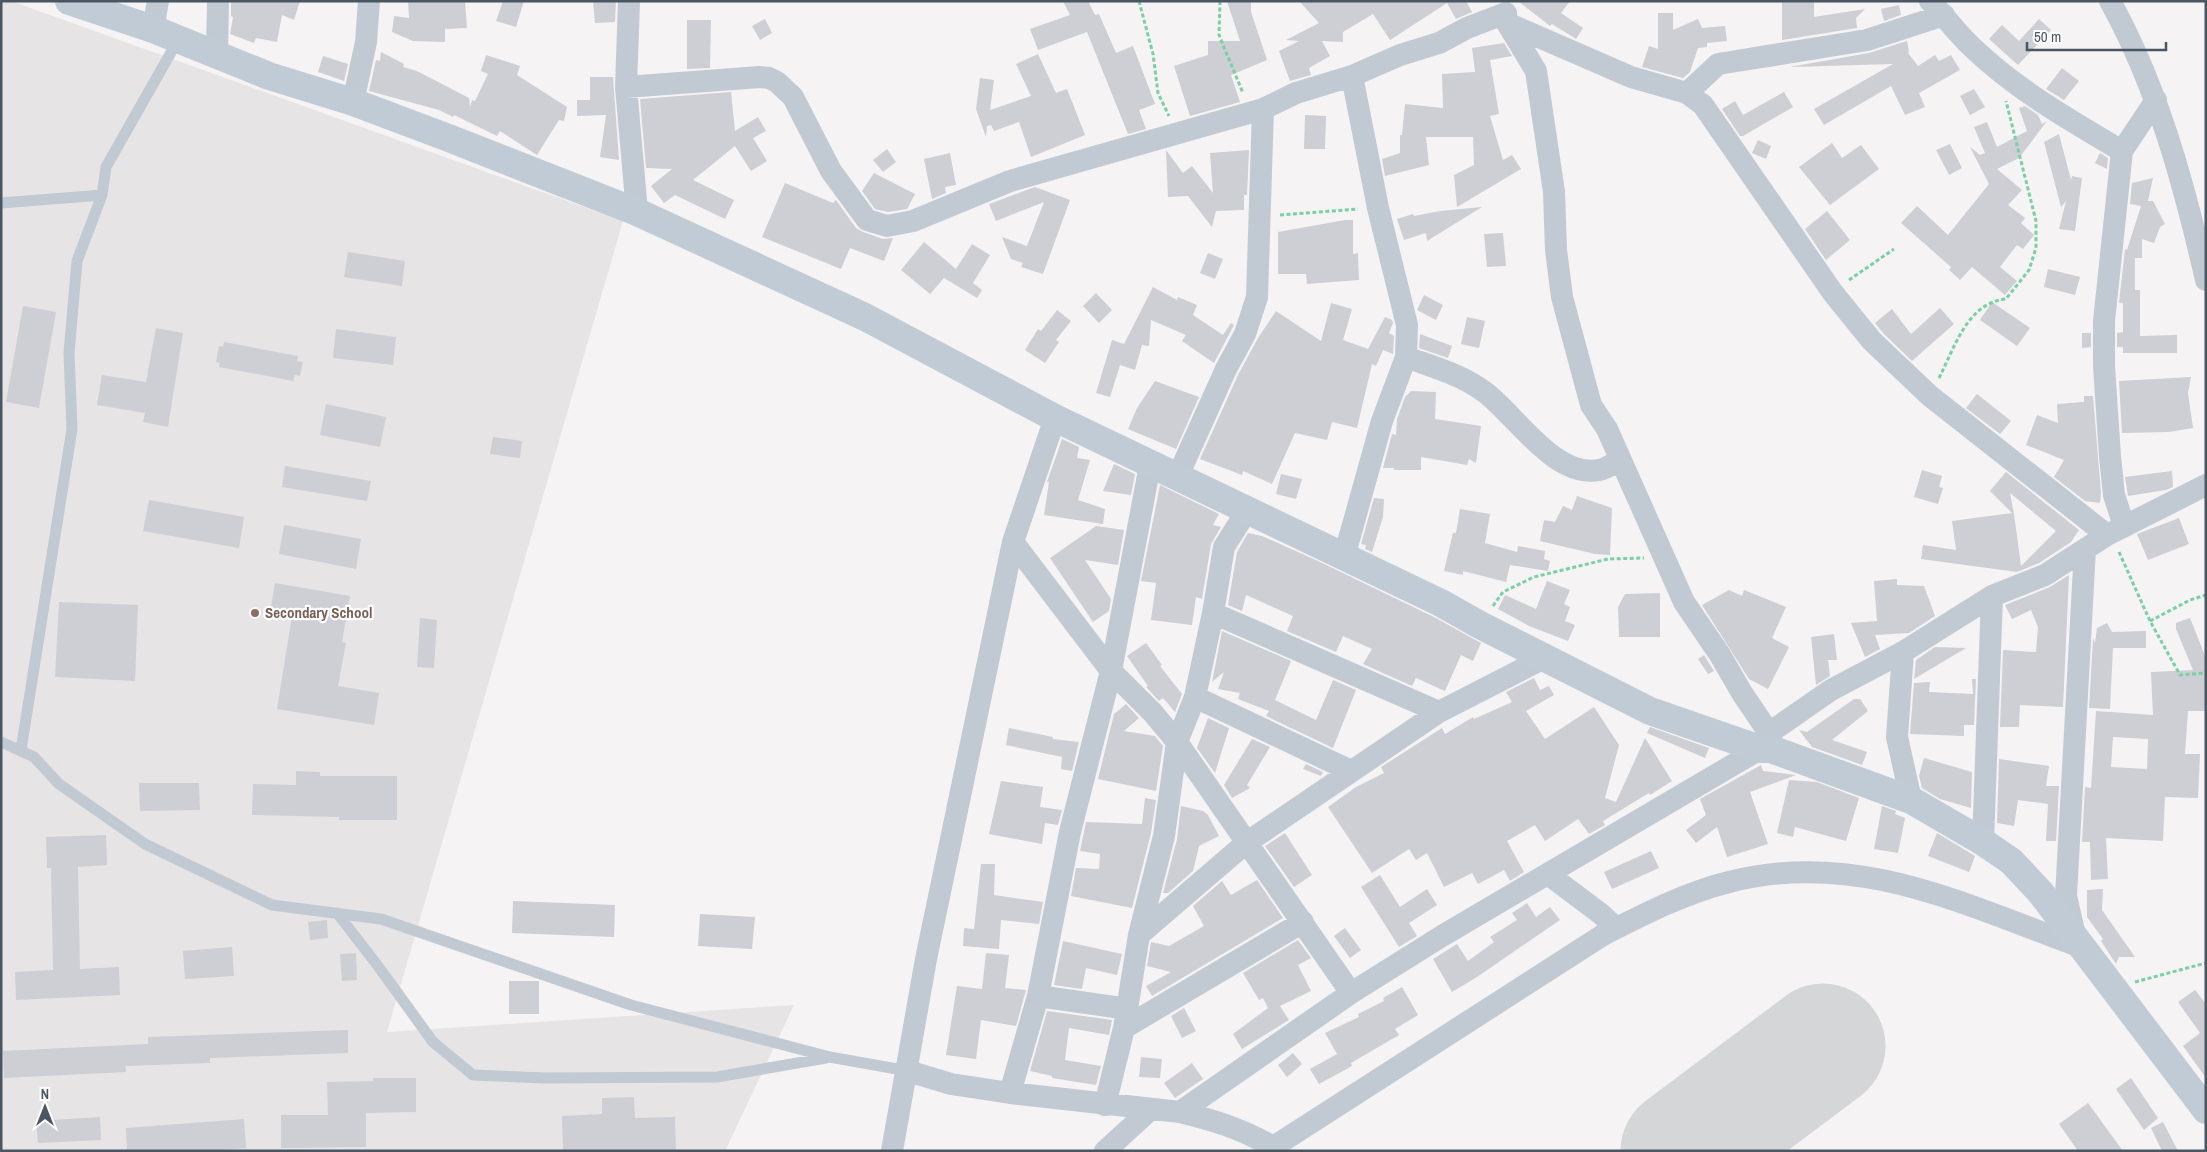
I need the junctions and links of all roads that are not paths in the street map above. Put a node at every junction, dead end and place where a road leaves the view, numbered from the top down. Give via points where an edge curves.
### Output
1 (69, 1) edge
2 (158, 1) edge
3 (218, 1) edge
4 (369, 1) edge
5 (629, 1) edge
6 (2119, 6) edge
7 (1937, 8) edge
8 (1505, 10) edge
9 (152, 28) junction
10 (178, 40) junction
11 (216, 53) junction
12 (1352, 76) junction
13 (626, 87) junction
14 (1687, 93) junction
15 (2156, 100) junction
16 (353, 102) junction
17 (1257, 110) junction
18 (2122, 151) junction
19 (102, 195) junction
20 (1, 203) edge
21 (637, 212) junction
22 (2206, 280) edge
23 (1406, 358) junction
24 (1055, 418) junction
25 (1620, 460) junction
26 (1150, 465) junction
27 (1177, 478) junction
28 (2206, 485) edge
29 (1248, 510) junction
30 (2114, 531) junction
31 (1013, 542) junction
32 (2085, 549) junction
33 (1344, 557) junction
34 (1992, 596) junction
35 (1214, 613) junction
36 (1903, 652) junction
37 (1544, 658) junction
38 (1111, 671) junction
39 (1195, 696) junction
40 (1439, 712) junction
41 (1, 742) edge
42 (1177, 742) junction
43 (1767, 744) junction
44 (21, 750) junction
45 (1351, 771) junction
46 (1911, 800) junction
47 (1983, 842) junction
48 (1246, 843) junction
49 (1548, 875) junction
50 (337, 913) junction
51 (1303, 922) junction
52 (1616, 928) junction
53 (1139, 935) junction
54 (2078, 943) junction
55 (1351, 993) junction
56 (1038, 996) junction
57 (1126, 1019) junction
58 (830, 1057) junction
59 (908, 1071) junction
60 (1010, 1093) junction
61 (1105, 1105) junction
62 (1151, 1109) junction
63 (2206, 1110) edge
64 (1180, 1112) junction
65 (1270, 1149) edge
66 (892, 1151) edge
67 (1105, 1151) edge

1 - 9 main road
2 - 9 street
3 - 11 street
4 - 16 street via 366,42
5 - 13 street
6 - 15 street
7 - 14 street via 1866,40 1718,64
7 - 18 street via 1973,48 2013,80 2060,115
8 - 12 street via 1439,43 1400,55
8 - 14 street via 1631,77
8 - 25 street via 1536,71 1554,184 1556,250 1562,296 1591,406 1607,429
9 - 10 main road
10 - 11 main road
10 - 19 lane via 106,167
11 - 16 main road via 269,76
12 - 17 street via 1296,93
12 - 23 street via 1378,208 1407,324
13 - 17 street via 760,77 777,82 793,97 831,171 867,220 888,226 913,221 1010,181
13 - 21 street
14 - 30 street via 1703,105 1832,292 1872,342 1930,396
15 - 18 street
15 - 22 street via 2188,203
16 - 21 main road
17 - 27 street via 1259,216 1255,304 1245,334
18 - 30 street via 2104,321
19 - 20 lane
19 - 44 lane via 77,261 69,354 72,430
21 - 24 main road via 865,317
23 - 25 street via 1460,378 1485,392 1562,463 1574,468 1600,470
23 - 33 street via 1382,421
24 - 26 main road
24 - 31 street
25 - 43 street via 1684,602 1720,655
26 - 27 main road
26 - 38 street
27 - 29 main road
28 - 30 street
29 - 33 main road
29 - 35 street via 1224,547
30 - 32 street
31 - 38 street
31 - 59 street via 926,959
32 - 34 street via 2045,575
32 - 54 street via 2066,896
33 - 37 main road via 1441,603
34 - 36 street
34 - 47 street
35 - 39 street
35 - 40 street
36 - 43 street via 1831,690
36 - 46 street via 1897,737
37 - 40 street
37 - 43 main road via 1650,711
38 - 42 street
38 - 56 street via 1070,832
39 - 42 street
39 - 45 street
40 - 45 street
41 - 44 lane
42 - 48 street
42 - 53 street via 1164,836
43 - 46 main road
43 - 49 street
44 - 50 lane via 34,756 59,784 145,844 272,905
45 - 48 street
46 - 47 main road
47 - 54 main road via 2017,868 2041,893
48 - 51 street
48 - 53 street
49 - 52 street
49 - 55 street
50 - 58 lane via 381,919 631,1005
50 - 58 lane via 432,1042 473,1075 716,1077
51 - 55 street
51 - 57 street
52 - 54 street via 1652,909 1729,882 1772,873 1811,871 1856,874 1899,882
52 - 65 street
53 - 57 street
54 - 63 main road
55 - 64 street
56 - 57 street
56 - 60 street
57 - 61 street
58 - 59 lane
59 - 60 street via 951,1084
59 - 66 street
60 - 61 street
61 - 62 street
62 - 64 street
62 - 67 street
64 - 65 street via 1232,1126 1255,1136

